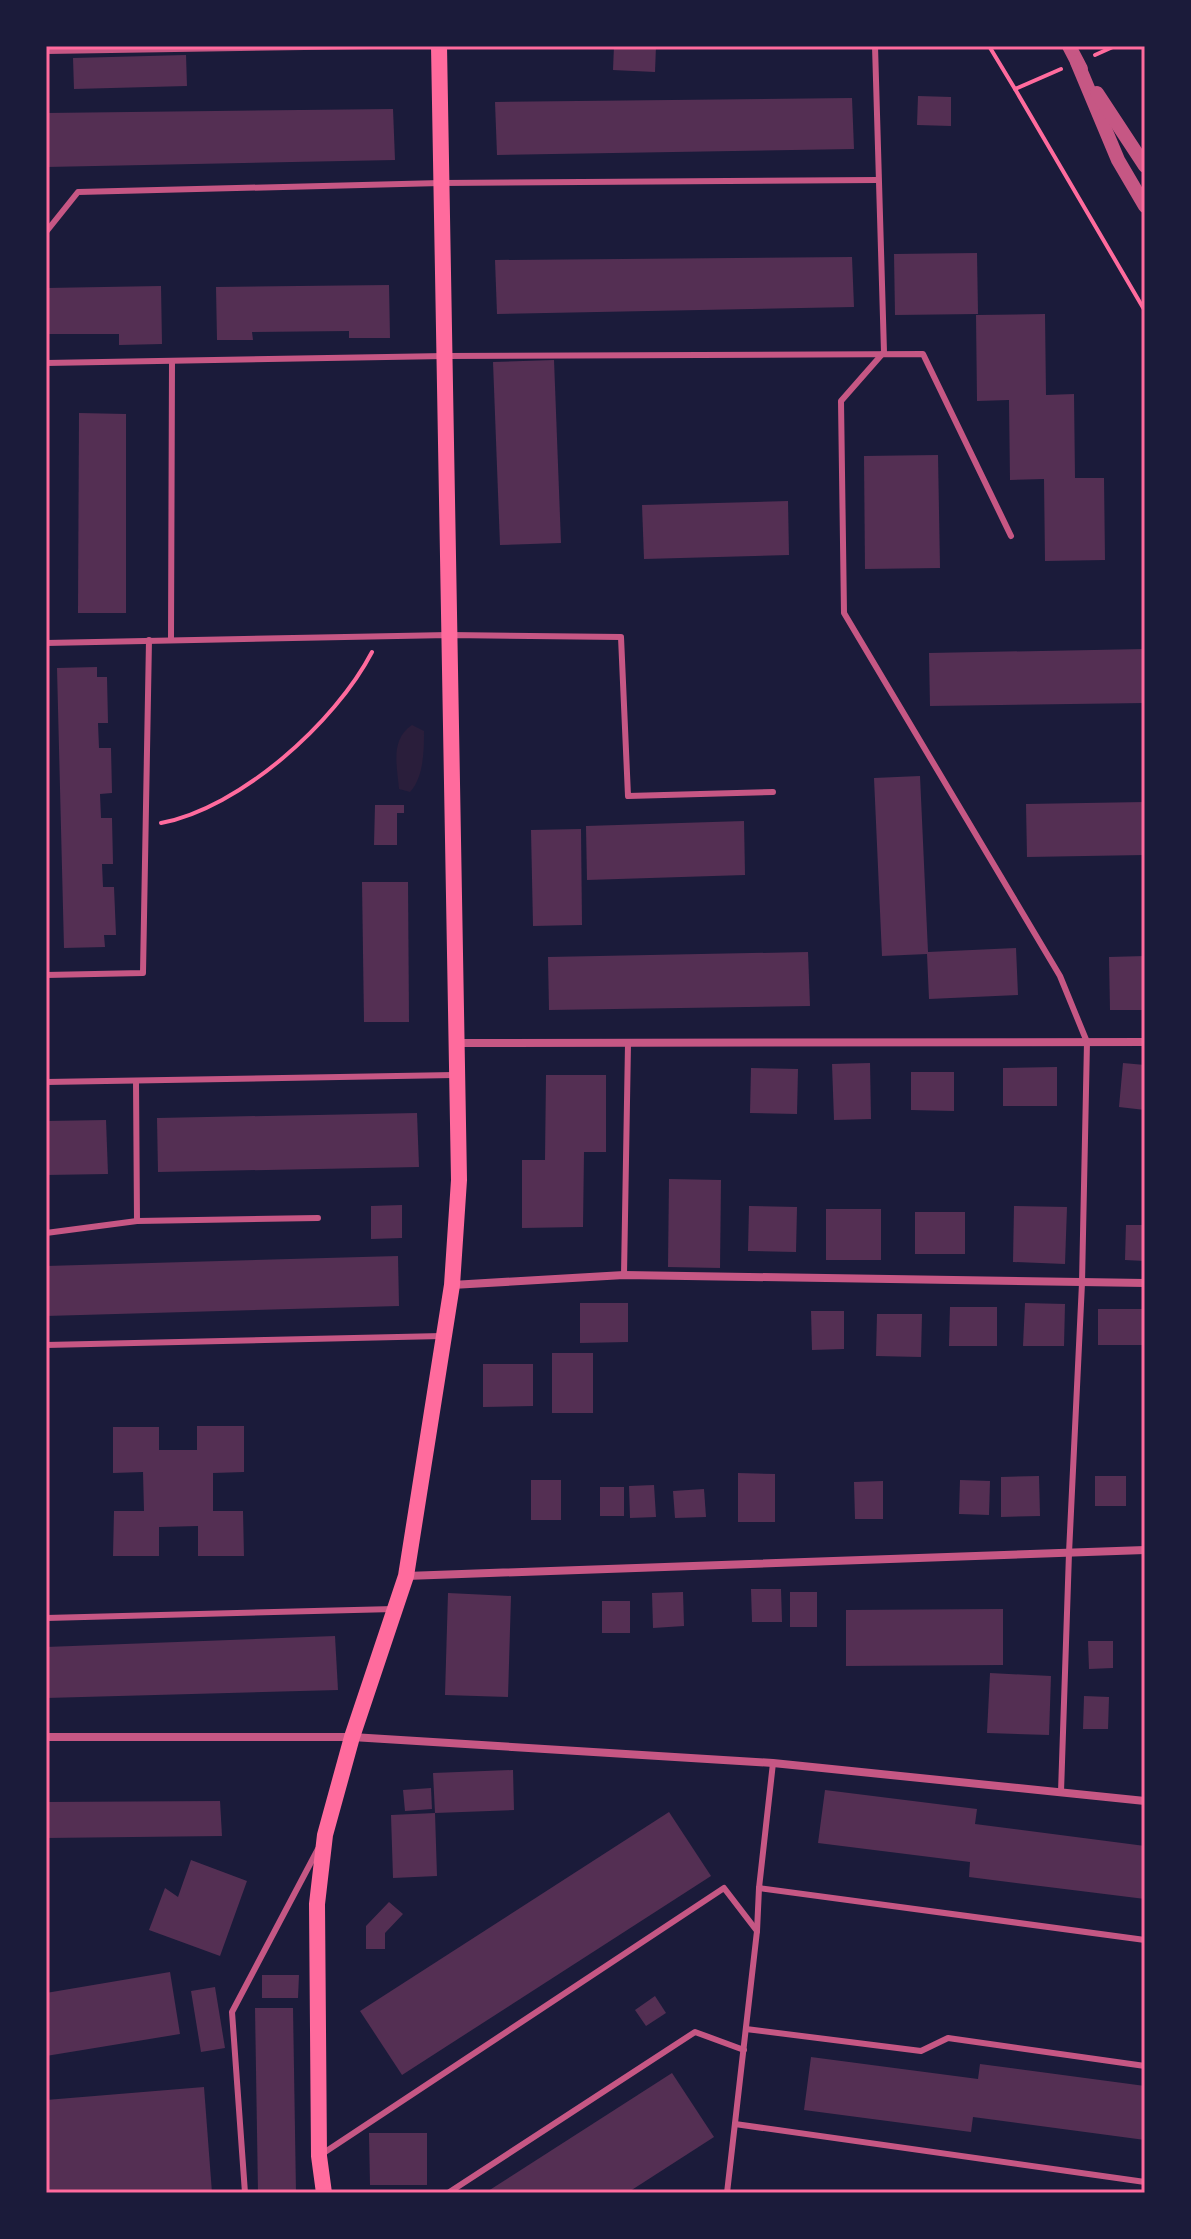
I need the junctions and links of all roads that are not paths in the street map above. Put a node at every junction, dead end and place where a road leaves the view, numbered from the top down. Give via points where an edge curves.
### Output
1 (373, 46) edge
2 (439, 46) edge
3 (875, 46) edge
4 (1069, 46) edge
5 (46, 51) edge
6 (1077, 62) junction
7 (1145, 166) edge
8 (877, 180) junction
9 (441, 183) junction
10 (1145, 206) edge
11 (46, 232) edge
12 (884, 352) junction
13 (445, 356) junction
14 (172, 361) junction
15 (46, 363) edge
16 (1011, 536) dead end
17 (449, 635) junction
18 (149, 640) junction
19 (171, 640) junction
20 (46, 643) edge
21 (773, 792) dead end
22 (46, 975) edge
23 (1087, 1042) junction
24 (1145, 1042) edge
25 (456, 1043) junction
26 (628, 1044) junction
27 (457, 1075) junction
28 (136, 1081) junction
29 (46, 1082) edge
30 (318, 1218) dead end
31 (137, 1221) junction
32 (46, 1233) edge
33 (624, 1275) junction
34 (1082, 1283) junction
35 (1145, 1283) edge
36 (452, 1285) junction
37 (444, 1336) junction
38 (46, 1345) edge
39 (1145, 1550) edge
40 (1069, 1553) junction
41 (406, 1576) junction
42 (395, 1609) junction
43 (46, 1618) edge
44 (46, 1737) edge
45 (352, 1737) junction
46 (773, 1763) junction
47 (1061, 1792) junction
48 (1145, 1801) edge
49 (325, 1835) junction
50 (759, 1888) junction
51 (757, 1931) junction
52 (1145, 1940) edge
53 (746, 2029) junction
54 (744, 2050) junction
55 (1145, 2066) edge
56 (735, 2124) junction
57 (319, 2156) junction
58 (1145, 2182) edge
59 (245, 2193) edge
60 (324, 2193) edge
61 (448, 2193) edge
62 (727, 2193) edge

1 - 5 lane
2 - 9 main road
3 - 8 lane
4 - 6 street
6 - 7 street
6 - 10 street via 1118,160
8 - 9 lane
8 - 12 lane
9 - 11 lane via 78,192
9 - 13 main road
12 - 13 lane
12 - 16 lane via 923,354
12 - 23 lane via 841,401 844,613 1060,976
13 - 14 lane
13 - 17 main road
14 - 15 lane
14 - 19 lane
17 - 19 lane
17 - 21 lane via 621,637 628,796
17 - 25 main road
18 - 19 lane
18 - 20 lane
18 - 22 lane via 143,973
23 - 24 street
23 - 26 street
23 - 34 lane
25 - 26 street
25 - 27 main road
26 - 33 lane
27 - 28 lane
27 - 36 main road via 459,1180
28 - 29 lane
28 - 31 lane
30 - 31 lane
31 - 32 lane
33 - 34 street
33 - 36 street
34 - 35 street
34 - 40 lane
36 - 37 main road
37 - 38 lane
37 - 41 main road
39 - 40 street
40 - 41 street
40 - 47 lane
41 - 42 main road
42 - 43 lane
42 - 45 main road
44 - 45 street
45 - 46 street
45 - 49 main road
46 - 47 street
46 - 50 lane
47 - 48 street
49 - 57 main road via 317,1904
49 - 59 lane via 232,2012
50 - 51 lane
50 - 52 lane
51 - 53 lane
51 - 57 lane via 724,1888
53 - 54 lane
53 - 55 lane via 921,2051 948,2038
54 - 56 lane
54 - 61 lane via 695,2032
56 - 58 lane
56 - 62 lane
57 - 60 main road

